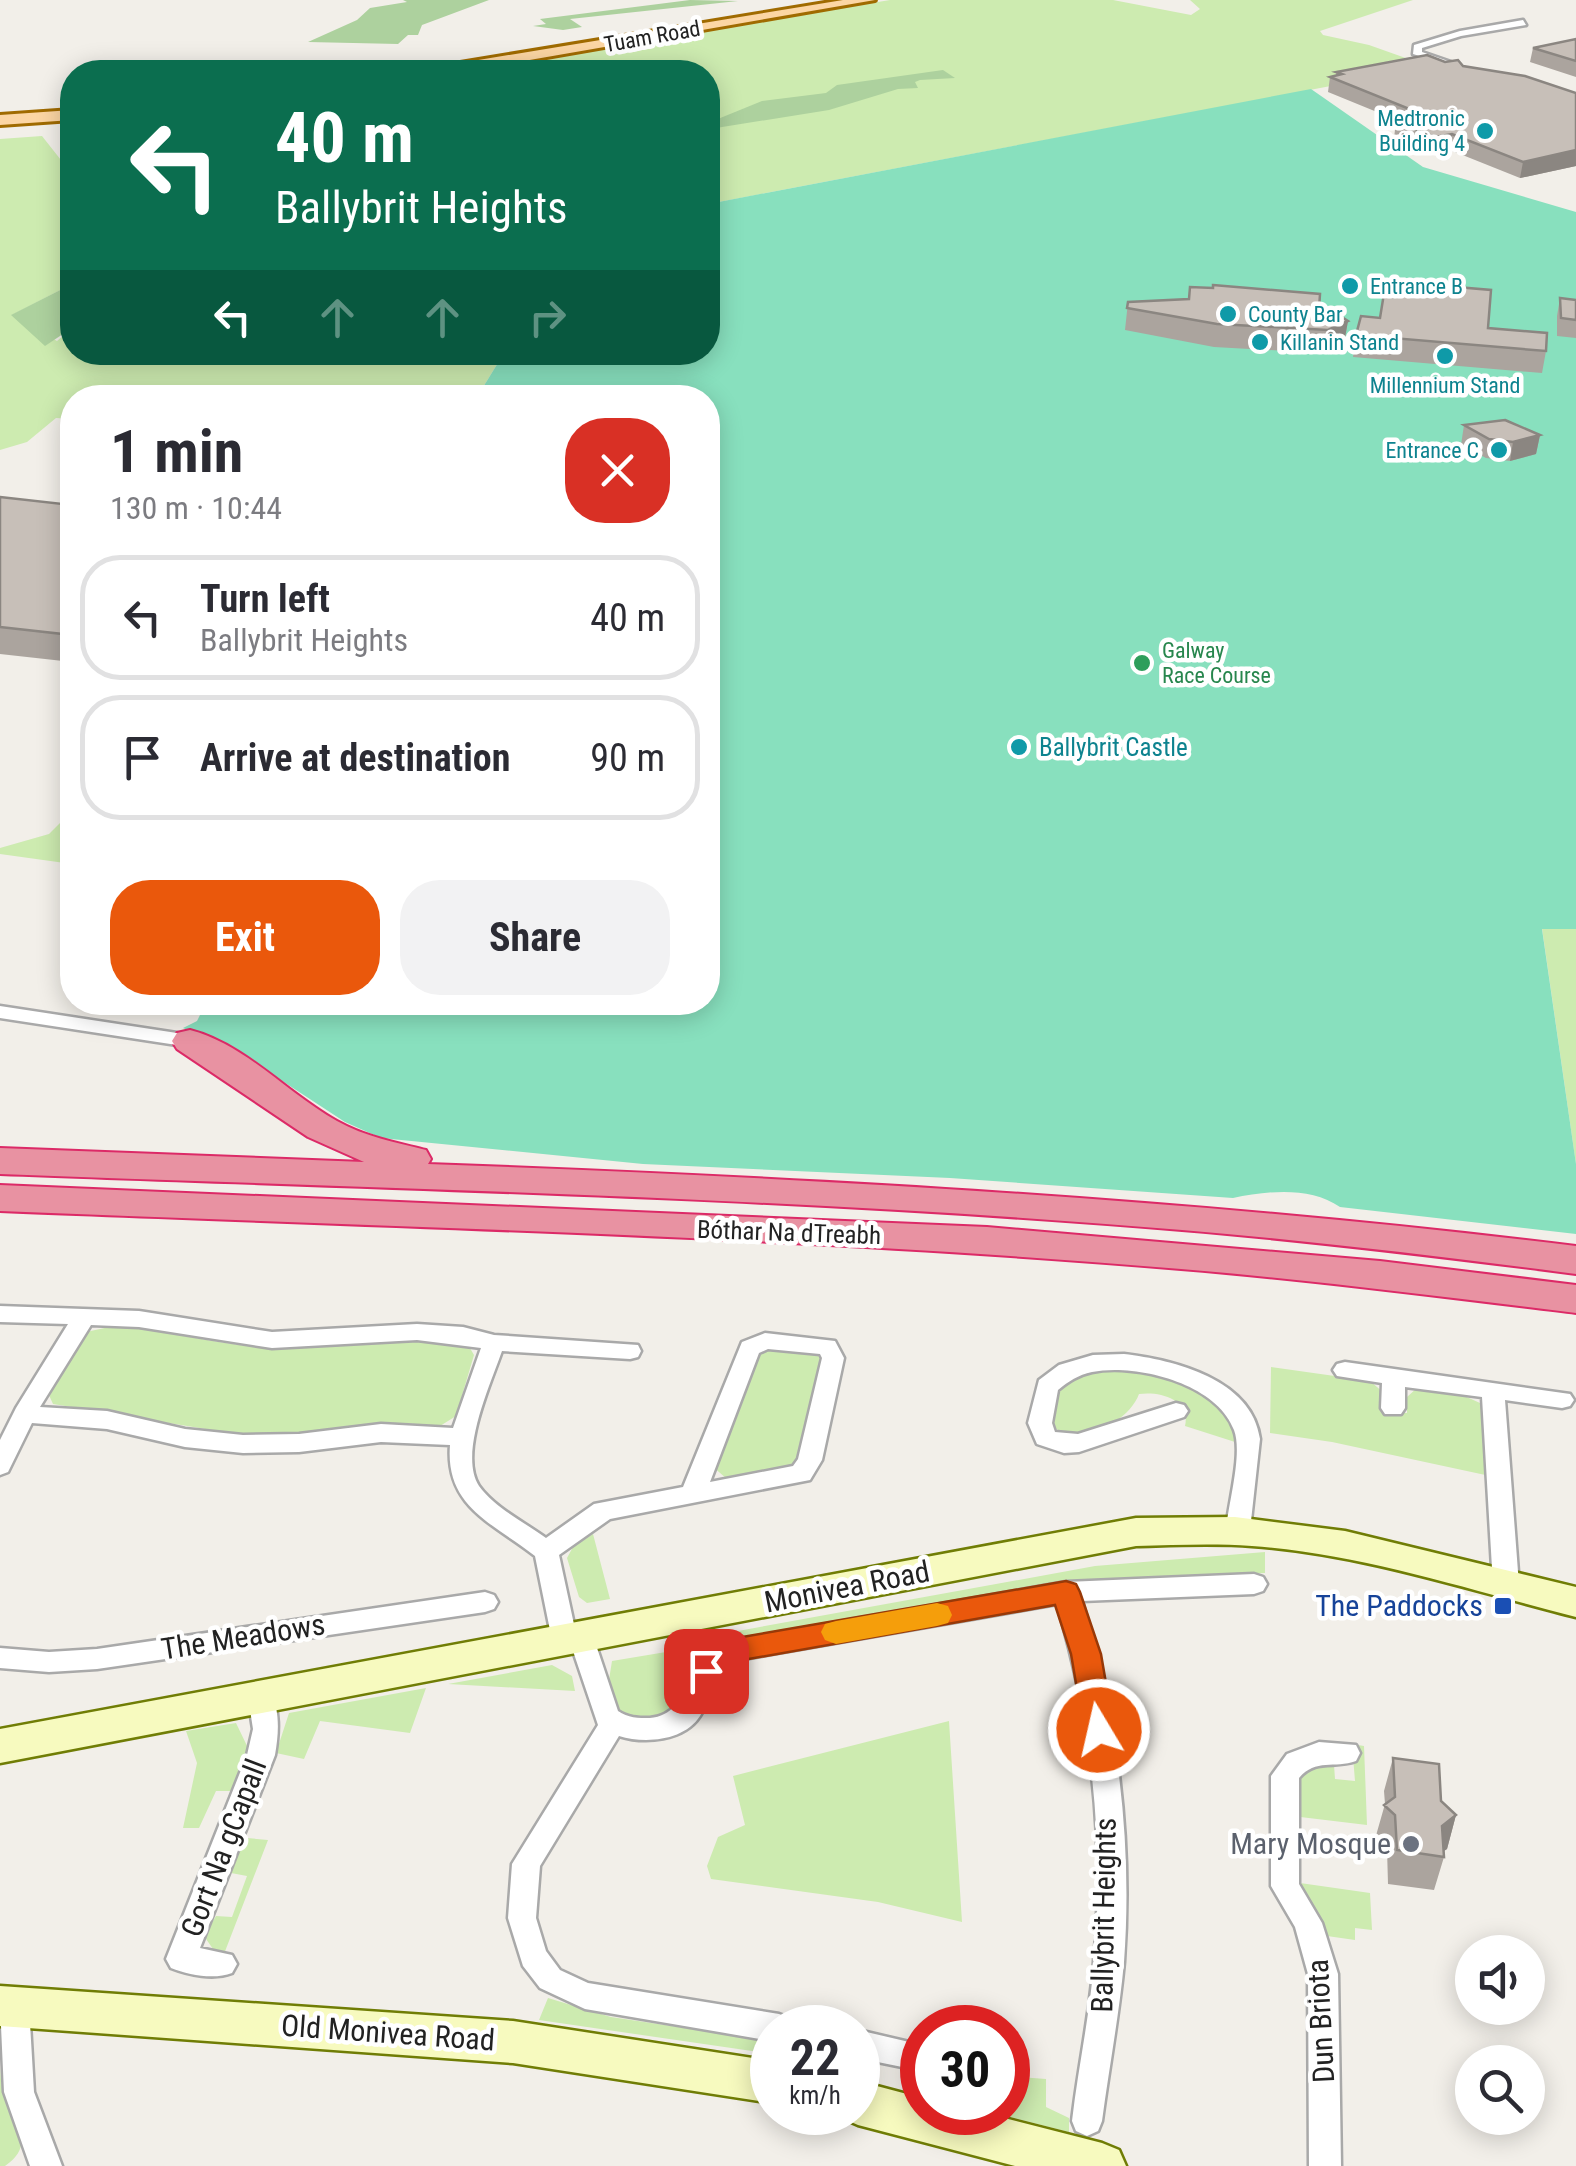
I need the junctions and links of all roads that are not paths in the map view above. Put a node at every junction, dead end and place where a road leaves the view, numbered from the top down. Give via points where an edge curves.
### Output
1 (868, 0) edge
2 (1523, 22) dead end
3 (508, 60) edge
4 (1456, 66) edge
5 (60, 116) edge
6 (0, 120) edge
7 (0, 1012) edge
8 (190, 1041) joint
9 (0, 1161) edge
10 (662, 1188) junction
11 (0, 1198) edge
12 (1576, 1260) edge
13 (1576, 1299) edge
14 (0, 1314) edge
15 (83, 1319) junction
16 (494, 1342) junction
17 (630, 1350) dead end
18 (1345, 1370) dead end
19 (1394, 1376) junction
20 (1493, 1390) junction
21 (1562, 1400) dead end
22 (1393, 1408) dead end
23 (1176, 1411) dead end
24 (24, 1414) junction
25 (463, 1436) junction
26 (0, 1466) edge
27 (692, 1496) junction
28 (1238, 1530) junction
29 (546, 1552) junction
30 (1254, 1584) dead end
31 (1506, 1585) junction
32 (1066, 1592) junction
33 (485, 1602) dead end
34 (1576, 1602) edge
35 (574, 1639) junction
36 (0, 1658) edge
37 (260, 1696) junction
38 (613, 1723) junction
39 (0, 1746) edge
40 (1346, 1753) dead end
41 (222, 1964) dead end
42 (7, 2006) edge
43 (750, 2023) edge
44 (750, 2079) edge
45 (880, 2109) edge
46 (1087, 2121) dead end
47 (46, 2166) edge
48 (1102, 2166) edge
49 (1325, 2166) edge

1 - 3 main road, Tuam Road
2 - 4 street via 1417,47 1422,56
5 - 6 main road
7 - 8 street
8 - 10 highway via 221,1056 316,1128 366,1151 587,1173
9 - 10 highway, Bóthar Na dTreabh
10 - 12 highway, Bóthar Na dTreabh via 1154,1214
11 - 13 highway, Bóthar Na dTreabh via 1053,1244 1324,1267
14 - 15 street
15 - 16 street via 150,1320 272,1340 417,1332
15 - 24 street
16 - 17 street
16 - 25 street
18 - 19 street
19 - 20 street
19 - 22 street
20 - 21 street
20 - 31 street
23 - 28 street via 1071,1444 1046,1438 1040,1422 1050,1381 1089,1366 1148,1364 1204,1384 1232,1406 1247,1430
24 - 25 street via 107,1420 244,1444 402,1432
24 - 26 street
25 - 29 street via 460,1474 468,1490
27 - 27 street via 794,1478 806,1470 833,1358 826,1346 765,1341 750,1348
27 - 29 street via 595,1514
28 - 31 main road, Monivea Road via 1332,1542
28 - 35 main road, Monivea Road via 1136,1532
29 - 35 street
30 - 32 street
31 - 34 main road, Monivea Road
32 - 38 street via 725,1652 709,1664 692,1711 676,1724 646,1729
32 - 46 street, Ballybrit Heights via 1095,1700 1108,1846 1110,1956
33 - 36 street, The Meadows via 97,1659
35 - 37 main road, Monivea Road
35 - 38 street
37 - 39 main road, Monivea Road
37 - 41 street, Gort Na gCapall via 262,1755 181,1959
38 - 43 street via 526,1864 522,1918 533,1957 550,1979 585,1996
40 - 49 street, Dun Briota via 1308,1754 1285,1776 1285,1886 1308,1924 1323,1974
42 - 44 main road, Old Monivea Road via 512,2042
42 - 47 street via 18,2092
45 - 48 main road

